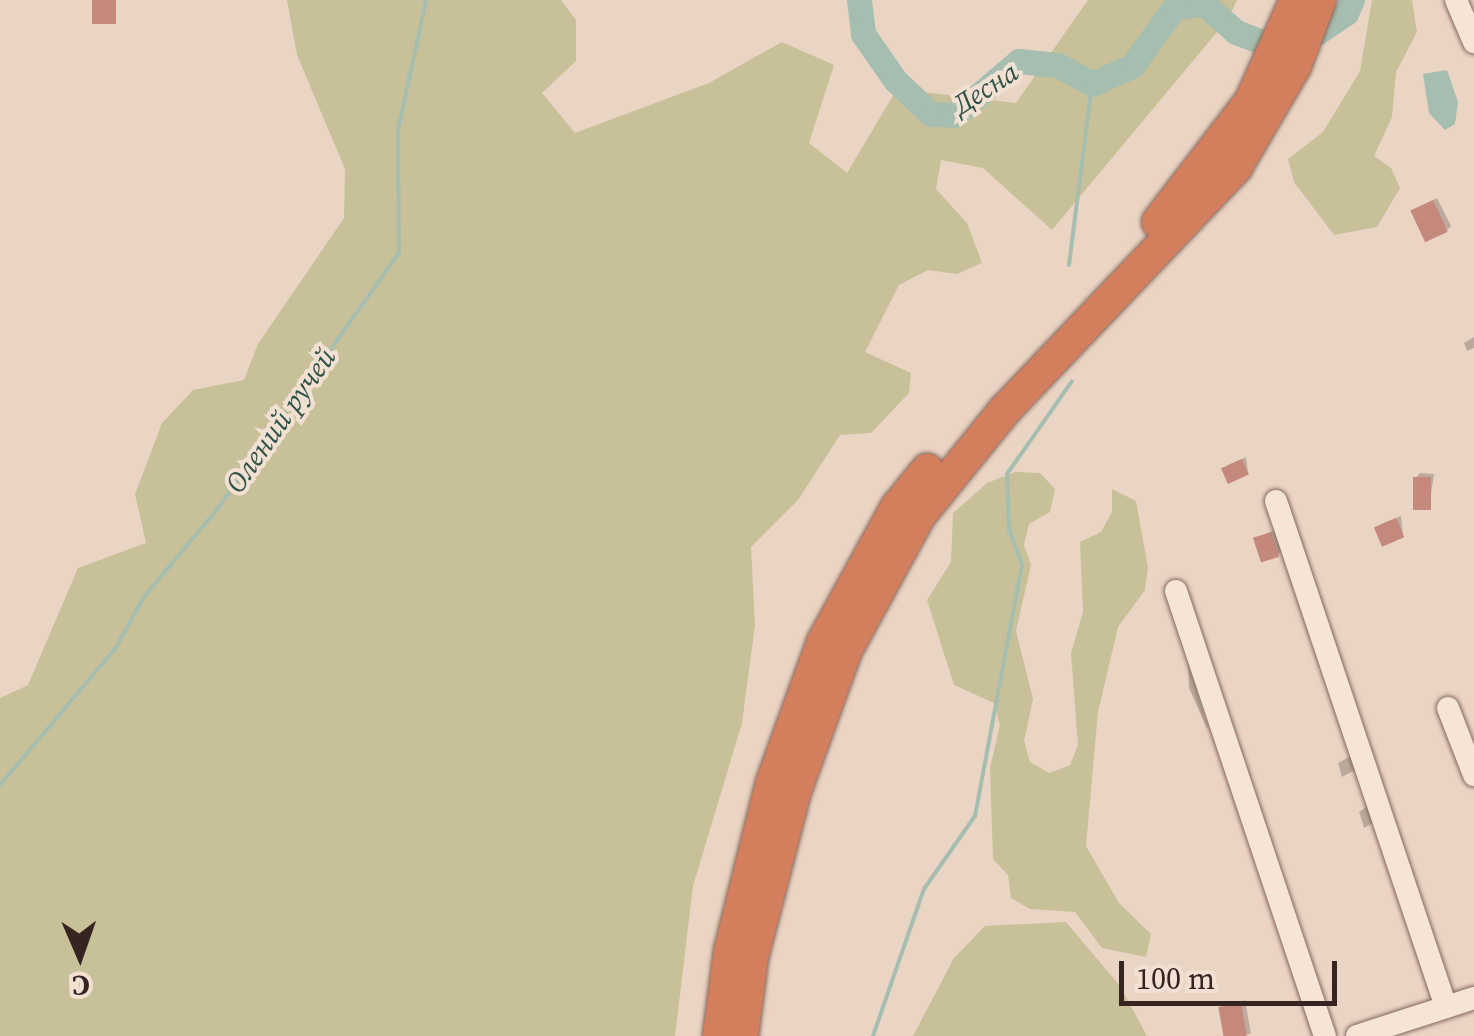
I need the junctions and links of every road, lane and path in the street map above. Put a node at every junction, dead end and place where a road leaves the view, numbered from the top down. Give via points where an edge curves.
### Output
1 (1296, 0) edge
2 (1320, 0) edge
3 (1456, 0) edge
4 (1474, 42) edge
5 (1227, 158) junction
6 (1276, 501) dead end
7 (1176, 591) dead end
8 (1448, 708) dead end
9 (1474, 775) edge
10 (1474, 998) edge
11 (1446, 1006) junction
12 (718, 1036) edge
13 (742, 1036) edge
14 (1326, 1036) edge
15 (1357, 1036) edge

1 - 5 highway
2 - 5 highway via 1278,98
3 - 4 street
5 - 12 highway via 990,396 897,507 823,642 772,783 730,951
5 - 13 highway via 918,516 846,650 796,791 752,957
6 - 11 street
7 - 14 street
8 - 9 street
10 - 11 street
11 - 15 street

